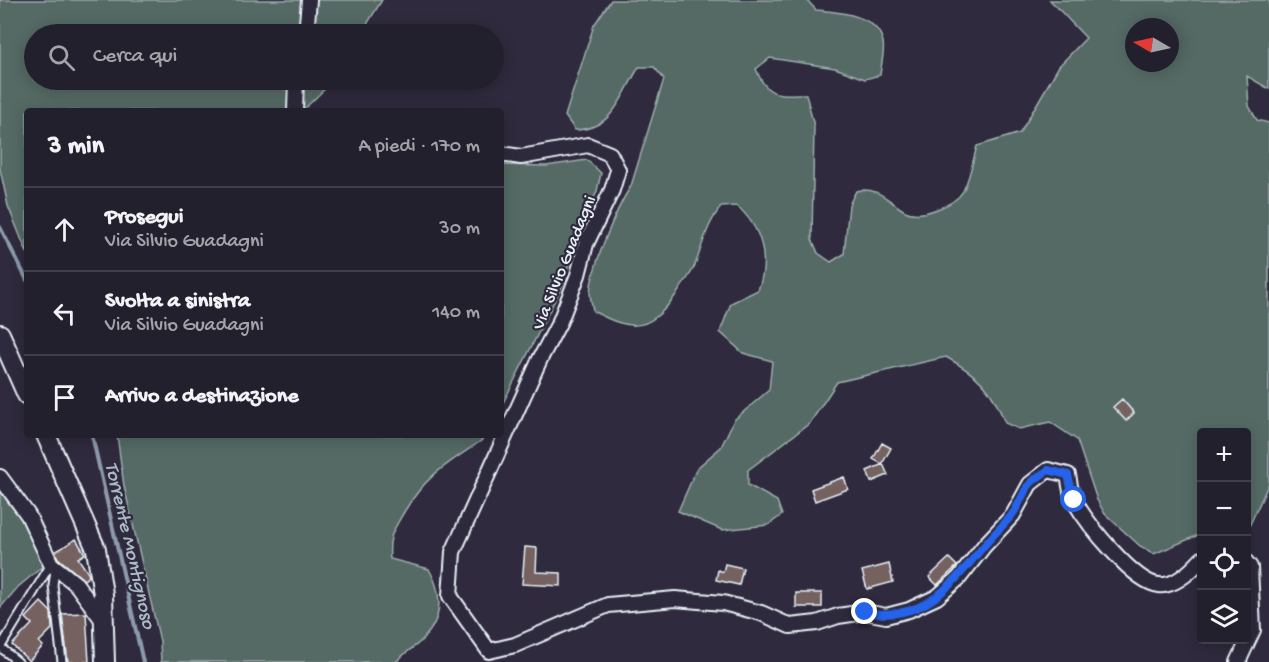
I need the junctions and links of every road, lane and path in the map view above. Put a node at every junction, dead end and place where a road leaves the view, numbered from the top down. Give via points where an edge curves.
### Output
1 (309, 0) edge
2 (307, 24) edge
3 (296, 90) edge
4 (295, 108) edge
5 (504, 155) edge
6 (0, 334) edge
7 (24, 388) edge
8 (47, 438) edge
9 (0, 477) edge
10 (1197, 564) edge
11 (53, 567) junction
12 (1251, 588) edge
13 (104, 622) junction
14 (0, 648) edge
15 (18, 662) edge
16 (62, 662) edge
17 (105, 662) edge
18 (1238, 662) edge

1 - 2 street
3 - 4 street
5 - 10 street, Via Silvio Guadagni via 521,158 588,145 610,154 618,170 586,244 560,321 453,552 450,596 489,651 515,645 608,605 675,599 723,603 790,626 865,612 886,616 909,610 937,597 959,578 1013,514 1030,484 1048,470 1068,475 1074,500 1125,564 1144,579 1159,586 1172,583
6 - 7 street
8 - 13 street via 96,549
9 - 11 street via 28,515
11 - 13 street via 76,584
11 - 14 lane
11 - 16 lane
12 - 18 street via 1253,630
13 - 17 street
14 - 15 lane

